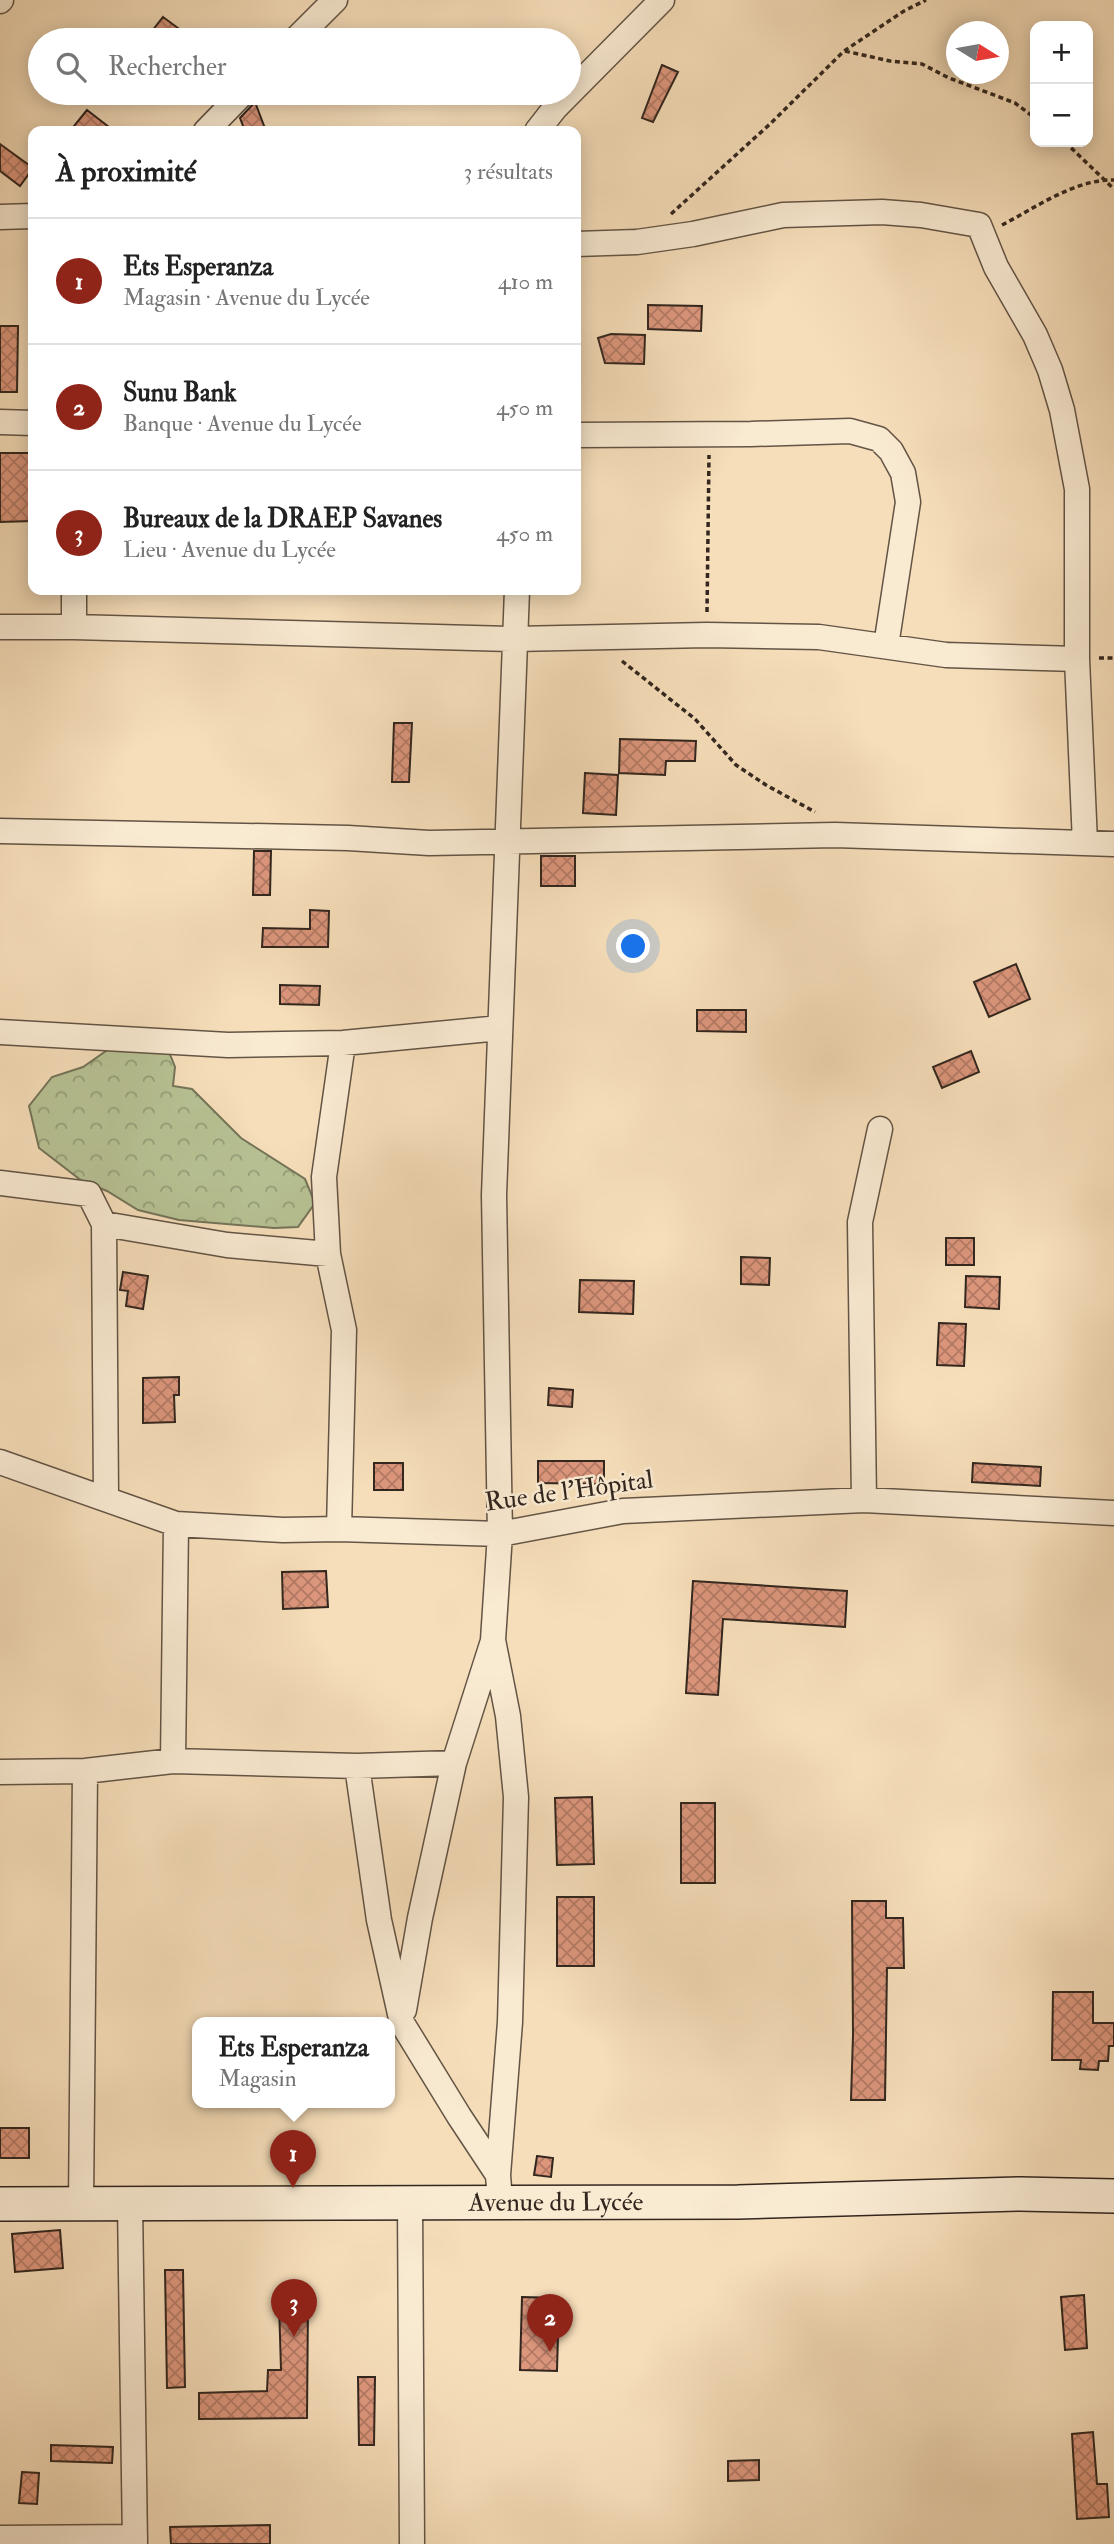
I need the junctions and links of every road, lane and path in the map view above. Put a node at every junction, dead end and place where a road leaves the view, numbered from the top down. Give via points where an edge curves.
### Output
1 (335, 0) edge
2 (662, 0) edge
3 (926, 0) edge
4 (307, 28) edge
5 (844, 51) junction
6 (581, 82) edge
7 (231, 105) edge
8 (560, 105) edge
9 (1030, 114) edge
10 (210, 126) edge
11 (542, 126) edge
12 (1070, 147) edge
13 (1104, 180) junction
14 (1114, 180) edge
15 (1114, 189) edge
16 (28, 216) edge
17 (0, 217) edge
18 (667, 217) dead end
19 (979, 225) junction
20 (581, 244) edge
21 (0, 422) edge
22 (28, 423) edge
23 (581, 435) edge
24 (709, 435) junction
25 (74, 595) edge
26 (517, 595) edge
27 (74, 626) junction
28 (0, 627) edge
29 (707, 635) junction
30 (593, 637) junction
31 (514, 639) junction
32 (886, 646) junction
33 (1077, 659) junction
34 (0, 831) edge
35 (835, 835) junction
36 (507, 843) junction
37 (1085, 843) junction
38 (1114, 844) edge
39 (500, 1028) junction
40 (0, 1032) edge
41 (343, 1043) junction
42 (880, 1129) dead end
43 (0, 1183) edge
44 (104, 1224) junction
45 (328, 1254) junction
46 (0, 1462) edge
47 (106, 1497) junction
48 (864, 1500) junction
49 (1114, 1513) edge
50 (176, 1524) junction
51 (339, 1529) junction
52 (500, 1534) junction
53 (493, 1640) junction
54 (173, 1761) junction
55 (454, 1763) junction
56 (357, 1766) junction
57 (85, 1771) junction
58 (0, 1772) edge
59 (402, 2023) junction
60 (499, 2188) junction
61 (1114, 2196) edge
62 (410, 2202) junction
63 (0, 2204) edge
64 (130, 2204) junction
65 (80, 2205) junction
66 (0, 2538) edge
67 (135, 2541) edge
68 (412, 2544) edge

1 - 4 street
2 - 6 street
3 - 5 path
5 - 9 path via 922,64 1015,103
5 - 18 path
7 - 10 street
8 - 11 street
12 - 13 path
13 - 14 path
13 - 15 path
13 - 19 path via 1066,192 1001,225
16 - 17 street
19 - 20 street via 882,212 783,215 637,242
19 - 33 street via 1008,292 1051,370 1062,410 1077,489
21 - 22 street
23 - 24 street
24 - 29 path
24 - 32 street via 850,431 879,439 891,452 903,473 908,502
25 - 27 street
26 - 31 street
27 - 28 street
27 - 31 street
29 - 30 street
29 - 32 street via 819,637
30 - 31 street
30 - 35 path via 695,719 736,765 813,810
31 - 36 street
32 - 33 street via 920,653
33 - 37 street
34 - 36 street
35 - 36 street
35 - 37 street
36 - 39 street
37 - 38 street
39 - 41 street
39 - 52 street via 494,1195
40 - 41 street via 228,1045
41 - 45 street via 324,1177
42 - 48 street via 860,1222
43 - 44 street via 89,1194
44 - 45 street
44 - 47 street
45 - 51 street via 344,1330
46 - 47 street, Rue de l'Hôpital
47 - 50 street, Rue de l'Hôpital
48 - 49 street, Rue de l'Hôpital
48 - 52 street, Rue de l'Hôpital via 623,1511
50 - 51 street, Rue de l'Hôpital via 283,1531
50 - 54 street
51 - 52 street, Rue de l'Hôpital
52 - 53 street
53 - 55 street
53 - 60 street via 508,1716 516,1797 510,2022
54 - 56 street
54 - 57 street
55 - 56 street
55 - 59 street
56 - 59 street via 379,1920
57 - 58 street
57 - 65 street
59 - 60 street
60 - 61 main road, Avenue du Lycée via 738,2202
60 - 62 main road, Avenue du Lycée
62 - 64 main road, Avenue du Lycée
62 - 68 street
63 - 65 main road, Avenue du Lycée
64 - 65 main road, Avenue du Lycée
64 - 67 street
66 - 67 street

